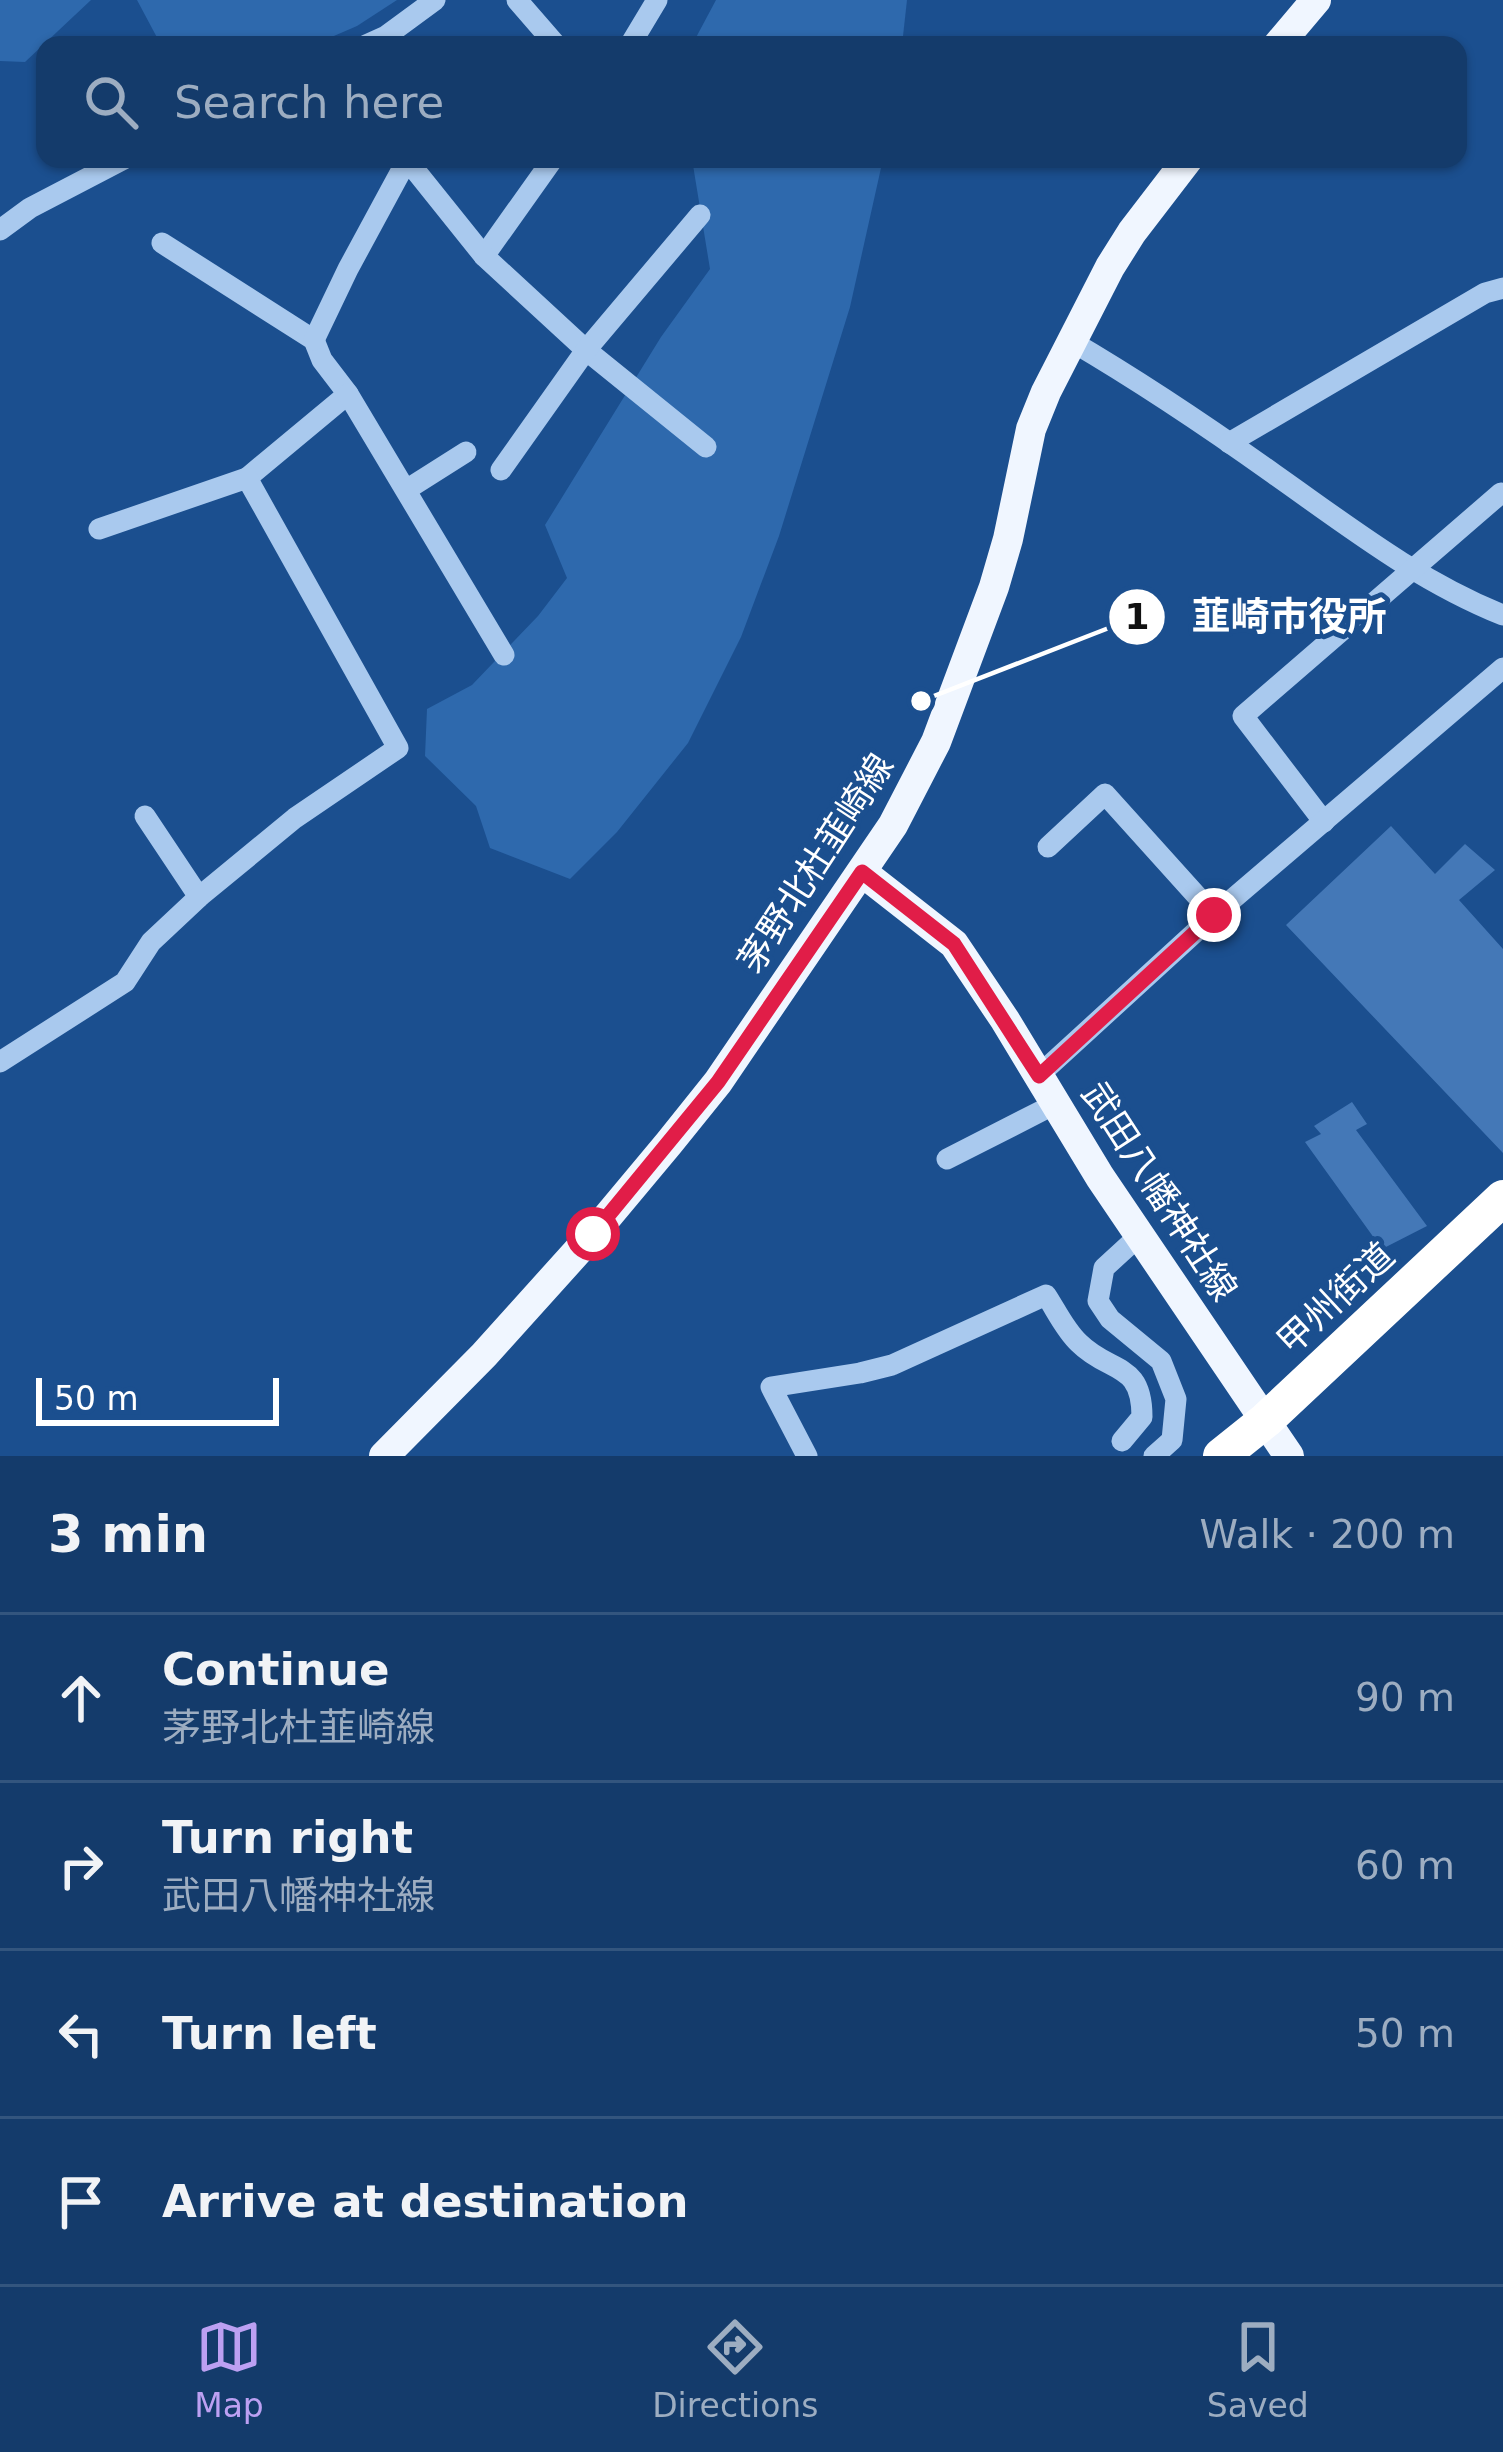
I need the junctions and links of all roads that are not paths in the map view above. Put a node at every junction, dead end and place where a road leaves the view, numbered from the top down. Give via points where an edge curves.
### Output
1 (435, 0) edge
2 (517, 0) edge
3 (657, 0) edge
4 (1316, 0) edge
5 (386, 36) edge
6 (548, 36) edge
7 (635, 36) edge
8 (1286, 36) edge
9 (107, 168) edge
10 (403, 168) edge
11 (413, 168) edge
12 (548, 168) edge
13 (1182, 168) edge
14 (700, 215) dead end
15 (0, 230) edge
16 (162, 243) dead end
17 (484, 256) junction
18 (1503, 288) edge
19 (314, 340) junction
20 (1072, 341) junction
21 (586, 350) junction
22 (348, 394) junction
23 (1229, 443) junction
24 (706, 447) dead end
25 (466, 452) dead end
26 (501, 470) dead end
27 (247, 478) junction
28 (406, 490) junction
29 (1503, 495) edge
30 (99, 529) dead end
31 (1414, 572) junction
32 (1503, 615) edge
33 (504, 655) dead end
34 (1503, 668) edge
35 (146, 816) dead end
36 (1324, 822) junction
37 (1048, 847) dead end
38 (862, 872) junction
39 (199, 897) junction
40 (1214, 915) junction
41 (0, 1062) edge
42 (1039, 1076) junction
43 (1055, 1104) junction
44 (947, 1159) dead end
45 (1503, 1198) edge
46 (1140, 1235) junction
47 (1142, 1348) junction
48 (1124, 1370) junction
49 (1266, 1420) junction
50 (1122, 1441) dead end
51 (384, 1456) edge
52 (807, 1456) edge
53 (1154, 1456) edge
54 (1221, 1456) edge
55 (1289, 1456) edge

1 - 5 street
2 - 6 street
3 - 7 street
4 - 8 main road
9 - 15 street
10 - 19 street
11 - 17 street
12 - 17 street
13 - 20 main road, 茅野北杜韮崎線 via 1121,249
14 - 21 street
16 - 19 street
17 - 21 street
18 - 23 street
19 - 22 street
20 - 23 street
20 - 38 main road, 茅野北杜韮崎線 via 1031,429 994,587 936,742
21 - 24 street
21 - 26 street
22 - 27 street
22 - 28 street
23 - 31 street
25 - 28 street
27 - 30 street
27 - 39 street via 398,748
28 - 33 street
29 - 31 street
31 - 32 street
31 - 36 street via 1244,716
34 - 36 street
35 - 39 street
36 - 40 street
37 - 40 street via 1105,794
38 - 42 main road, 武田八幡神社線 via 954,944
38 - 51 main road, 茅野北杜韮崎線 via 681,1128 484,1355
39 - 41 street via 151,942 124,982
40 - 42 street
42 - 43 main road, 武田八幡神社線
43 - 44 street
43 - 46 main road, 武田八幡神社線
45 - 49 highway, 甲州街道
46 - 47 street via 1104,1268 1098,1301
46 - 49 main road, 武田八幡神社線
47 - 48 street
47 - 53 street via 1161,1361 1176,1399 1172,1440
48 - 50 street via 1142,1392 1142,1417
48 - 52 street via 1076,1340 1046,1295 892,1365 771,1387
49 - 54 highway, 甲州街道
49 - 55 main road, 武田八幡神社線

